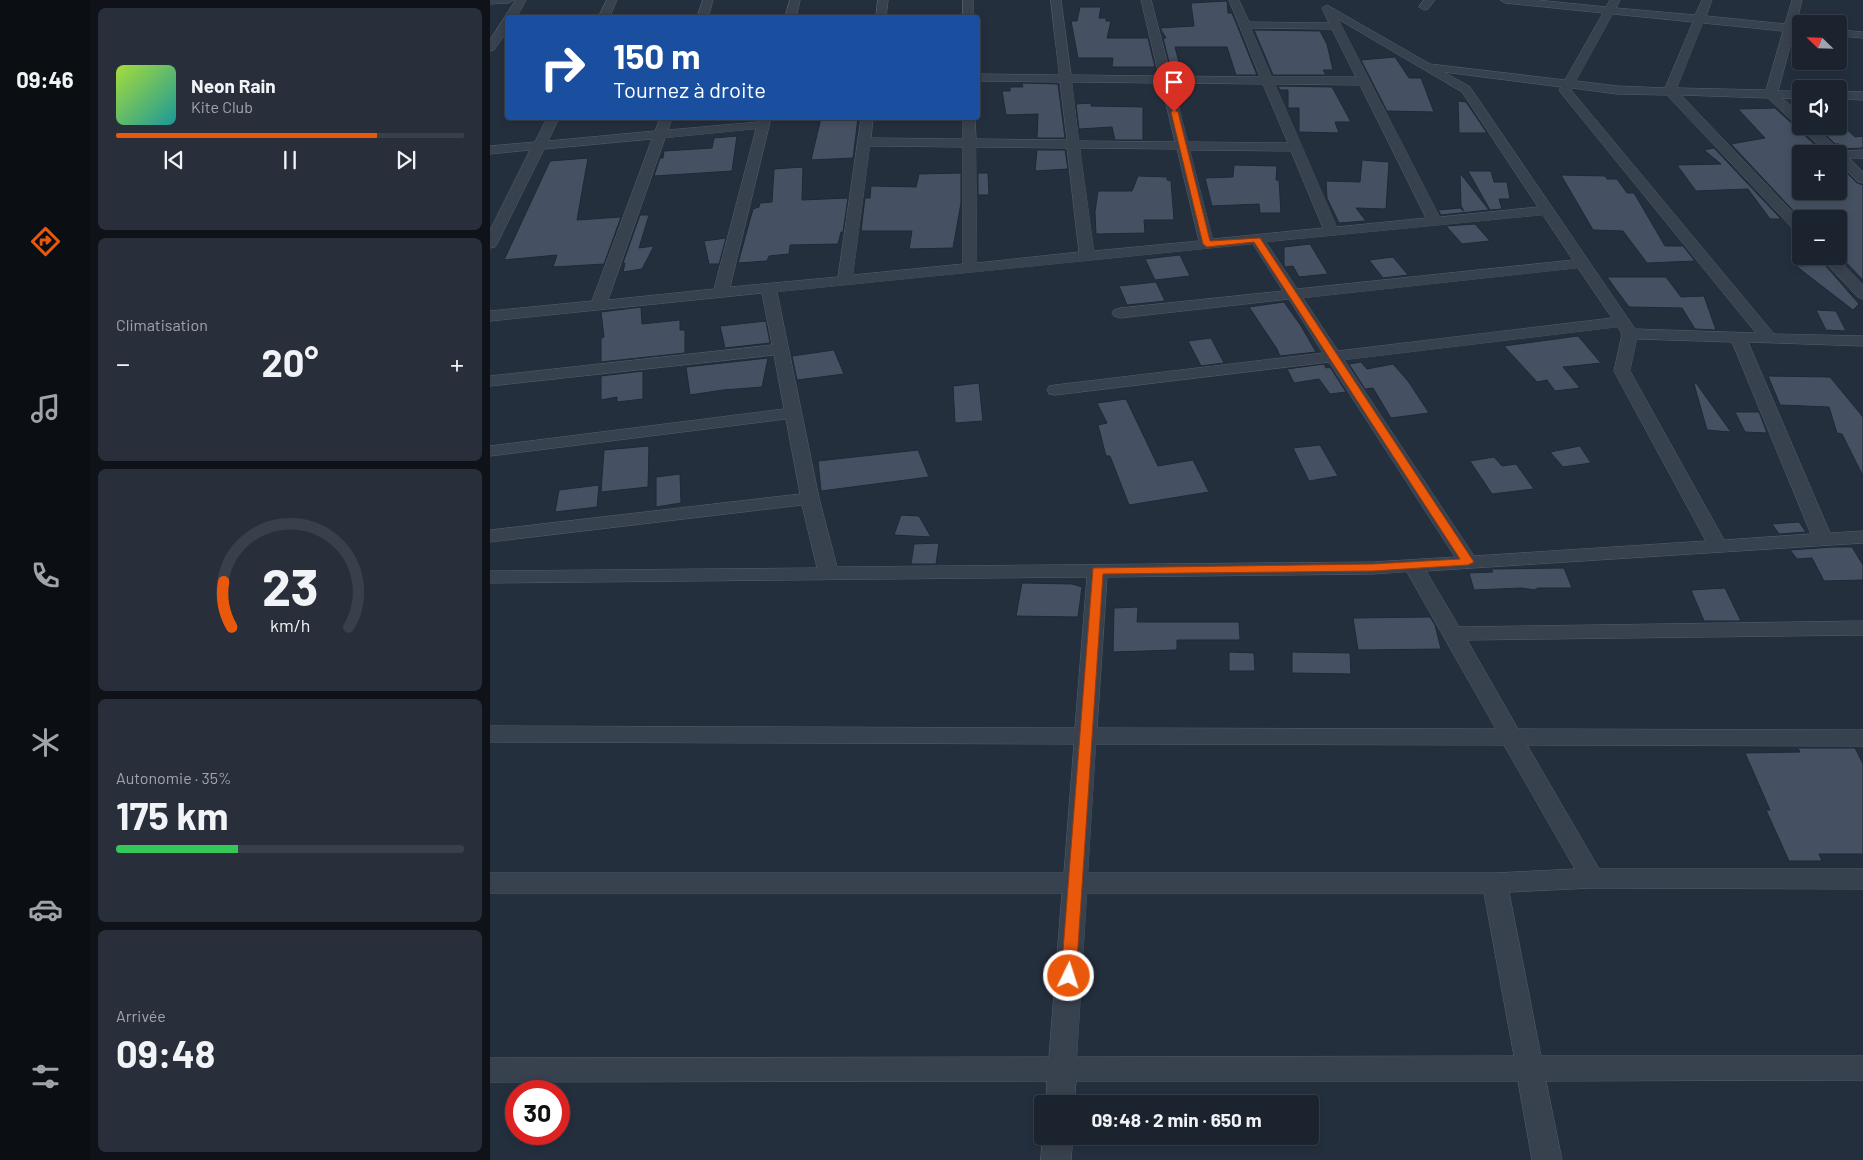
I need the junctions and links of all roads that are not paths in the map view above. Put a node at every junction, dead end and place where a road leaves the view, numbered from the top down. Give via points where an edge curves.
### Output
1 (509, 0) edge
2 (521, 0) edge
3 (612, 0) edge
4 (708, 0) edge
5 (795, 0) edge
6 (883, 0) edge
7 (968, 0) edge
8 (1056, 0) edge
9 (1146, 0) edge
10 (1234, 0) edge
11 (1505, 0) edge
12 (1707, 0) edge
13 (1797, 0) edge
14 (490, 1) edge
15 (1330, 4) edge
16 (1612, 5) edge
17 (512, 15) edge
18 (604, 15) edge
19 (703, 15) edge
20 (791, 15) edge
21 (881, 15) edge
22 (968, 15) edge
23 (1699, 19) junction
24 (1244, 25) junction
25 (505, 26) edge
26 (1336, 26) junction
27 (1789, 28) junction
28 (1792, 28) edge
29 (1848, 34) edge
30 (1863, 36) edge
31 (490, 49) edge
32 (505, 49) edge
33 (1426, 66) junction
34 (980, 78) edge
35 (1066, 78) junction
36 (1166, 79) junction
37 (1268, 80) junction
38 (1364, 81) junction
39 (1569, 83) junction
40 (1670, 91) junction
41 (1771, 94) junction
42 (1792, 94) edge
43 (1847, 96) edge
44 (1863, 96) edge
45 (1792, 114) edge
46 (552, 120) edge
47 (665, 120) edge
48 (867, 120) edge
49 (969, 120) edge
50 (764, 121) edge
51 (660, 134) junction
52 (1816, 135) edge
53 (864, 142) junction
54 (969, 143) junction
55 (1074, 144) junction
56 (539, 145) junction
57 (1827, 145) edge
58 (1182, 146) junction
59 (1296, 147) junction
60 (490, 150) edge
61 (1863, 154) edge
62 (1847, 155) edge
63 (1847, 164) edge
64 (1863, 179) edge
65 (1547, 210) junction
66 (1792, 220) edge
67 (1435, 221) junction
68 (495, 224) edge
69 (1332, 232) junction
70 (1257, 239) junction
71 (490, 244) edge
72 (1207, 244) junction
73 (1087, 256) junction
74 (1582, 263) junction
75 (1836, 265) edge
76 (970, 268) junction
77 (846, 280) junction
78 (769, 288) junction
79 (721, 293) junction
80 (1293, 294) junction
81 (1863, 294) edge
82 (598, 305) junction
83 (1120, 313) dead end
84 (490, 316) edge
85 (1626, 328) junction
86 (1738, 338) junction
87 (1769, 338) junction
88 (1863, 341) edge
89 (781, 349) junction
90 (1333, 357) junction
91 (490, 382) edge
92 (1055, 390) dead end
93 (794, 413) junction
94 (490, 452) edge
95 (810, 498) junction
96 (490, 536) edge
97 (1863, 537) edge
98 (1823, 540) junction
99 (1718, 546) junction
100 (1468, 562) junction
101 (1412, 565) junction
102 (1097, 571) junction
103 (828, 573) junction
104 (490, 577) edge
105 (1863, 628) edge
106 (1452, 634) junction
107 (490, 734) edge
108 (1086, 736) junction
109 (1513, 737) junction
110 (1863, 738) edge
111 (1592, 878) junction
112 (1863, 879) edge
113 (490, 883) edge
114 (1075, 883) junction
115 (1495, 883) junction
116 (1530, 1068) junction
117 (1863, 1068) edge
118 (1062, 1069) junction
119 (490, 1070) edge
120 (1061, 1095) edge
121 (1057, 1145) edge
122 (1056, 1160) edge
123 (1547, 1160) edge

1 - 14 street
2 - 17 street
3 - 18 street
4 - 19 street
5 - 20 street
6 - 21 street
7 - 22 street
8 - 35 street
9 - 36 street
10 - 24 street
11 - 16 street
12 - 23 street
13 - 27 street
15 - 26 street
15 - 33 street
16 - 23 street
16 - 39 street
23 - 27 street
23 - 40 street
24 - 26 street
24 - 37 street
25 - 31 street
26 - 38 street
27 - 28 street
27 - 41 street
29 - 30 street
31 - 32 street
33 - 39 street
33 - 65 street via 1466,90
34 - 35 street
35 - 36 street
35 - 55 street
36 - 37 street
36 - 58 street
37 - 38 street
37 - 59 street
38 - 67 street
39 - 40 street via 1618,90
39 - 87 street via 1565,90
40 - 41 street
40 - 66 street
41 - 42 street
41 - 45 street
43 - 44 street
46 - 56 street
47 - 51 street
48 - 53 street
49 - 54 street
50 - 51 street
50 - 79 street
51 - 56 street
51 - 82 street
52 - 57 street
53 - 54 street
53 - 77 street
54 - 55 street
54 - 76 street
55 - 58 street
55 - 73 street
56 - 60 street
56 - 68 street
58 - 59 street
58 - 72 street
59 - 69 street
61 - 62 street
63 - 64 street
65 - 67 street
65 - 74 street
67 - 69 street
68 - 71 street
69 - 70 street
70 - 72 street
70 - 80 street
72 - 73 street
73 - 76 street
74 - 80 street
74 - 85 street
75 - 81 street
76 - 77 street
77 - 78 street
78 - 79 street
78 - 89 street
79 - 82 street
80 - 83 street
80 - 90 street
82 - 84 street
85 - 86 street
85 - 90 street
85 - 99 street via 1622,371
86 - 87 street
86 - 98 street
87 - 88 street
89 - 91 street
89 - 93 street
90 - 92 street
90 - 100 street
93 - 94 street
93 - 95 street
95 - 96 street
95 - 103 street
97 - 98 street
98 - 99 street
99 - 100 street
100 - 101 street
101 - 102 street
101 - 106 street
102 - 103 street
102 - 108 street
103 - 104 street
105 - 106 street
106 - 109 street
107 - 108 street
108 - 109 street
108 - 114 street
109 - 110 street
109 - 111 street
111 - 112 street
111 - 115 street
113 - 114 street
114 - 115 street
114 - 118 street
115 - 116 street
116 - 117 street
116 - 118 street
116 - 123 street
118 - 119 street
118 - 120 street
121 - 122 street

